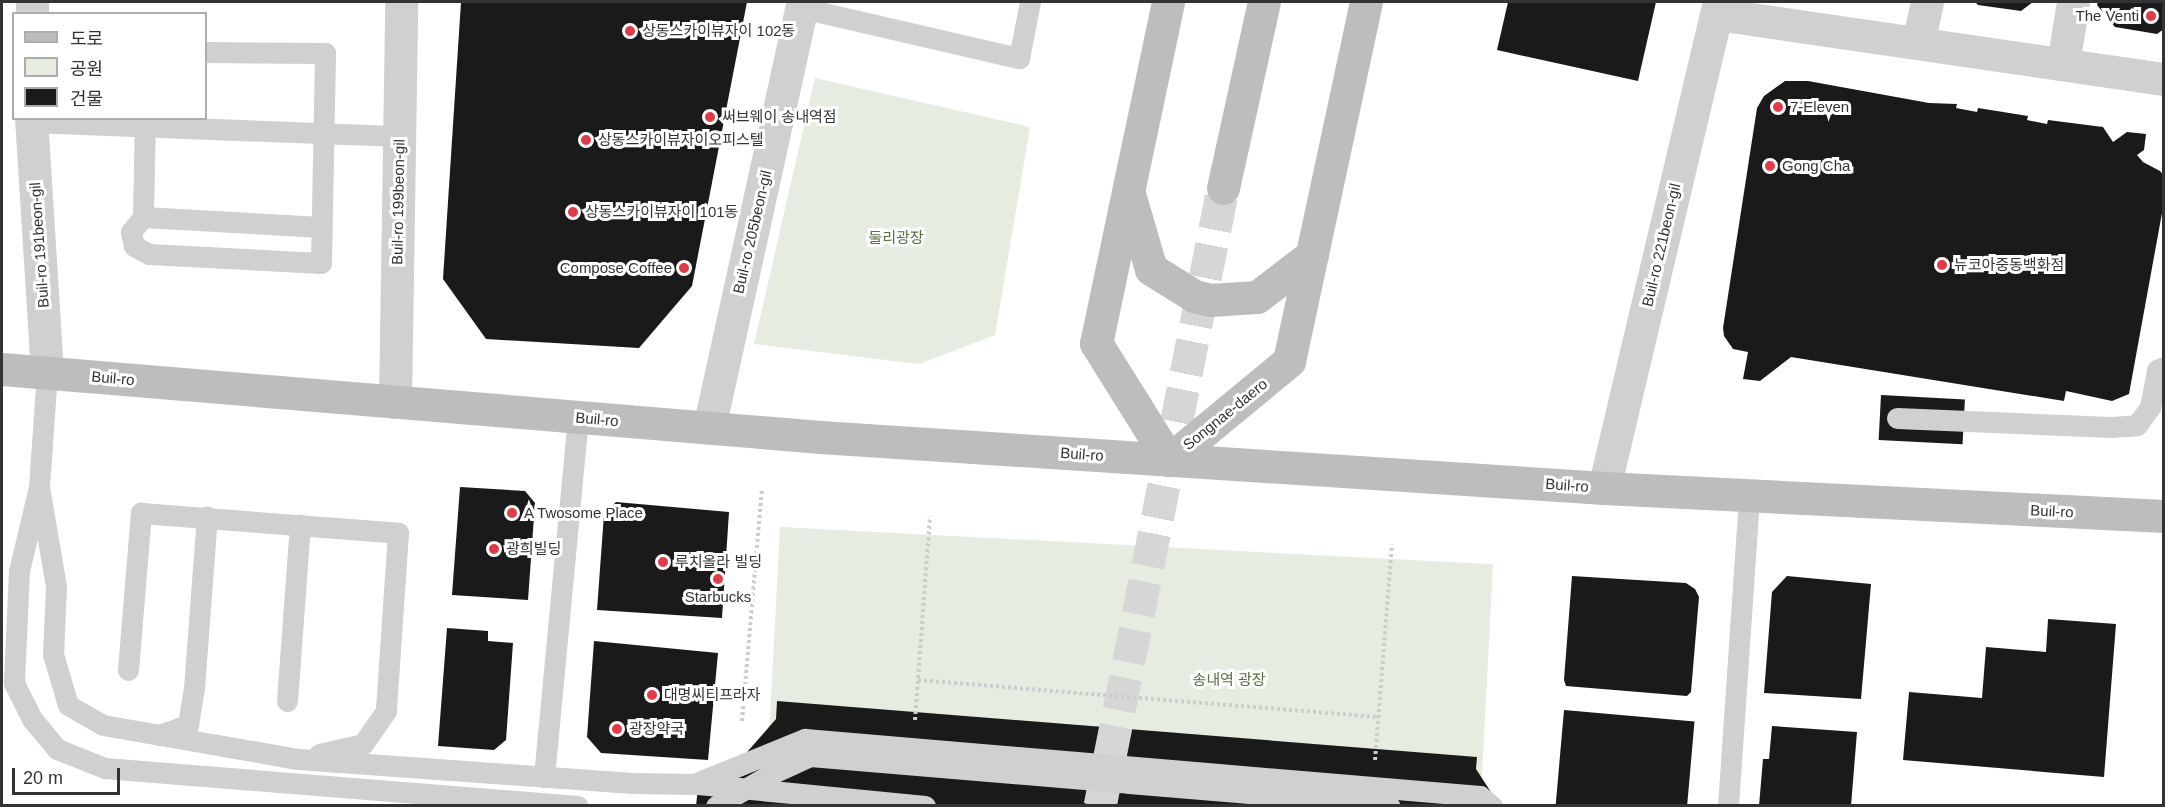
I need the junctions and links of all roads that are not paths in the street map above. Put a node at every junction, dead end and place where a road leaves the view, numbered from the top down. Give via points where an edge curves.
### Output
1 (401, 2) edge
2 (1030, 2) edge
3 (1168, 2) edge
4 (1264, 2) edge
5 (1366, 2) edge
6 (1927, 2) edge
7 (2073, 2) edge
8 (803, 5) edge
9 (1718, 8) edge
10 (1918, 43) junction
11 (207, 52) edge
12 (2063, 64) junction
13 (2163, 79) edge
14 (31, 120) edge
15 (145, 122) edge
16 (325, 133) junction
17 (399, 136) junction
18 (1223, 189) tunnel mouth
19 (1128, 191) junction
20 (143, 217) junction
21 (322, 227) junction
22 (1312, 255) junction
23 (2163, 367) edge
24 (2, 369) edge
25 (47, 372) junction
26 (395, 402) junction
27 (578, 417) junction
28 (1897, 418) dead end
29 (709, 428) junction
30 (1169, 460) junction
31 (39, 487) junction
32 (1604, 488) junction
33 (1749, 495) junction
34 (207, 516) junction
35 (2163, 516) edge
36 (300, 524) junction
37 (128, 670) dead end
38 (287, 701) dead end
39 (156, 736) junction
40 (298, 759) junction
41 (544, 777) junction
42 (694, 784) junction
43 (577, 806) edge
44 (716, 806) edge
45 (925, 806) edge
46 (1389, 806) edge
47 (1491, 806) edge
48 (1728, 806) edge

1 - 17 street, Buil-ro 199beon-gil
2 - 8 lane via 1018,58
3 - 19 street, Songnae-daero
4 - 18 street
5 - 22 street, Songnae-daero
6 - 10 street
7 - 12 street
8 - 29 street, Buil-ro 205beon-gil
9 - 10 street
9 - 32 street, Buil-ro 221beon-gil
10 - 12 street
11 - 16 lane via 325,53
12 - 13 street
14 - 15 lane
14 - 25 street, Buil-ro 191beon-gil
15 - 16 lane
15 - 20 lane
16 - 17 lane
16 - 21 lane
17 - 26 street, Buil-ro 199beon-gil
19 - 22 street via 1151,269 1194,296 1210,300 1257,297
19 - 30 street, Songnae-daero via 1096,344
20 - 21 lane
20 - 21 lane via 131,232 134,246 149,254 321,263
22 - 30 street, Songnae-daero via 1289,361
23 - 28 lane via 2157,370 2150,407 2137,425
24 - 25 street, Buil-ro
25 - 26 street, Buil-ro
25 - 31 lane
26 - 27 street, Buil-ro
27 - 29 street, Buil-ro
27 - 41 lane
29 - 30 street, Buil-ro
30 - 32 street, Buil-ro
31 - 39 lane via 56,586 53,654 68,705 103,724
31 - 43 lane via 19,571 14,683 32,719 57,748 105,768
32 - 33 street, Buil-ro
33 - 35 street, Buil-ro
33 - 48 lane
34 - 36 lane
34 - 37 lane via 141,513
34 - 39 lane via 188,724
36 - 38 lane
36 - 40 lane via 398,532 386,711 363,744
39 - 40 lane
40 - 41 lane
41 - 42 lane
42 - 45 lane
42 - 47 lane via 804,739 1480,796
44 - 46 lane, bridge via 810,756

